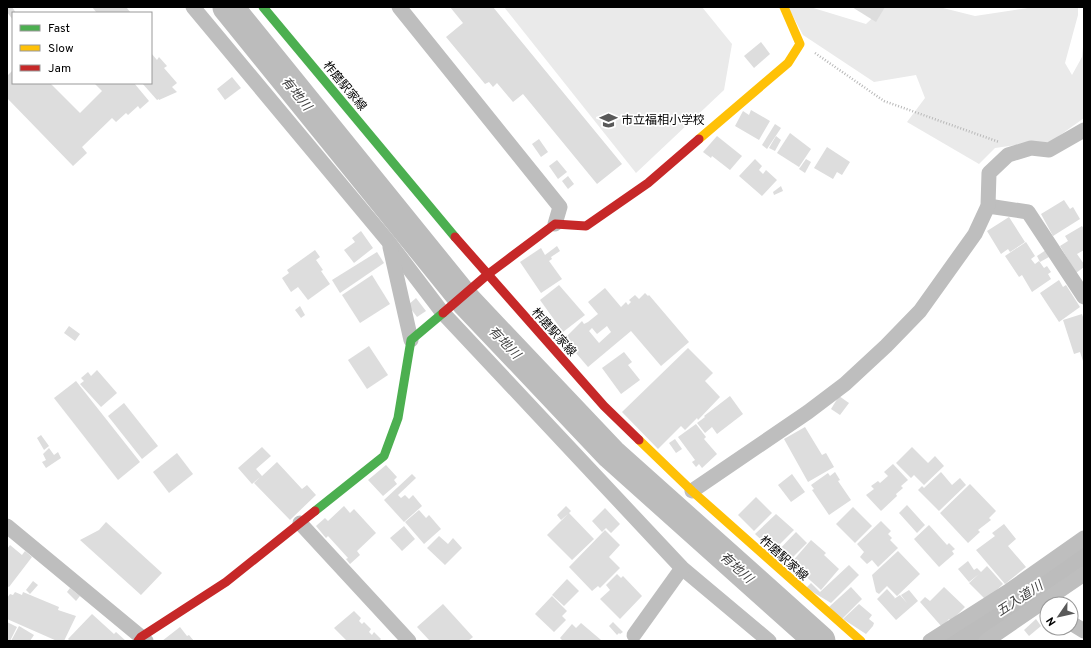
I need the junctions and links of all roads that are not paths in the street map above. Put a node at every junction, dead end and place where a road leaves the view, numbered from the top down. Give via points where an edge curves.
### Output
1 (193, 7) edge
2 (263, 7) edge
3 (399, 7) edge
4 (784, 7) edge
5 (1084, 130) edge
6 (988, 206) junction
7 (554, 224) junction
8 (388, 241) junction
9 (487, 275) junction
10 (1084, 297) edge
11 (442, 312) junction
12 (410, 340) junction
13 (692, 491) junction
14 (300, 523) junction
15 (7, 526) edge
16 (1084, 538) edge
17 (682, 568) junction
18 (1084, 574) edge
19 (1055, 596) edge
20 (1039, 608) edge
21 (634, 635) dead end
22 (142, 640) edge
23 (409, 641) edge
24 (769, 641) edge
25 (861, 641) edge
26 (930, 641) edge
27 (986, 641) edge

1 - 8 street
2 - 9 street, 柞磨駅家線
3 - 7 street via 560,207
4 - 7 street via 800,44 788,63 648,183 586,226
5 - 6 street via 1049,150 1031,148 1008,155 989,173
6 - 10 street via 1028,212
6 - 13 street via 975,234 920,311 886,346 845,384 808,412
7 - 9 street
8 - 11 street
8 - 12 street
9 - 11 street
9 - 13 street, 柞磨駅家線 via 604,406
11 - 12 street
11 - 17 street
12 - 14 street via 398,418 384,456
13 - 25 street, 柞磨駅家線
14 - 22 street via 226,582
14 - 23 street
15 - 22 street
16 - 26 street via 1010,590
17 - 21 street
17 - 24 street
18 - 19 street
20 - 27 street

